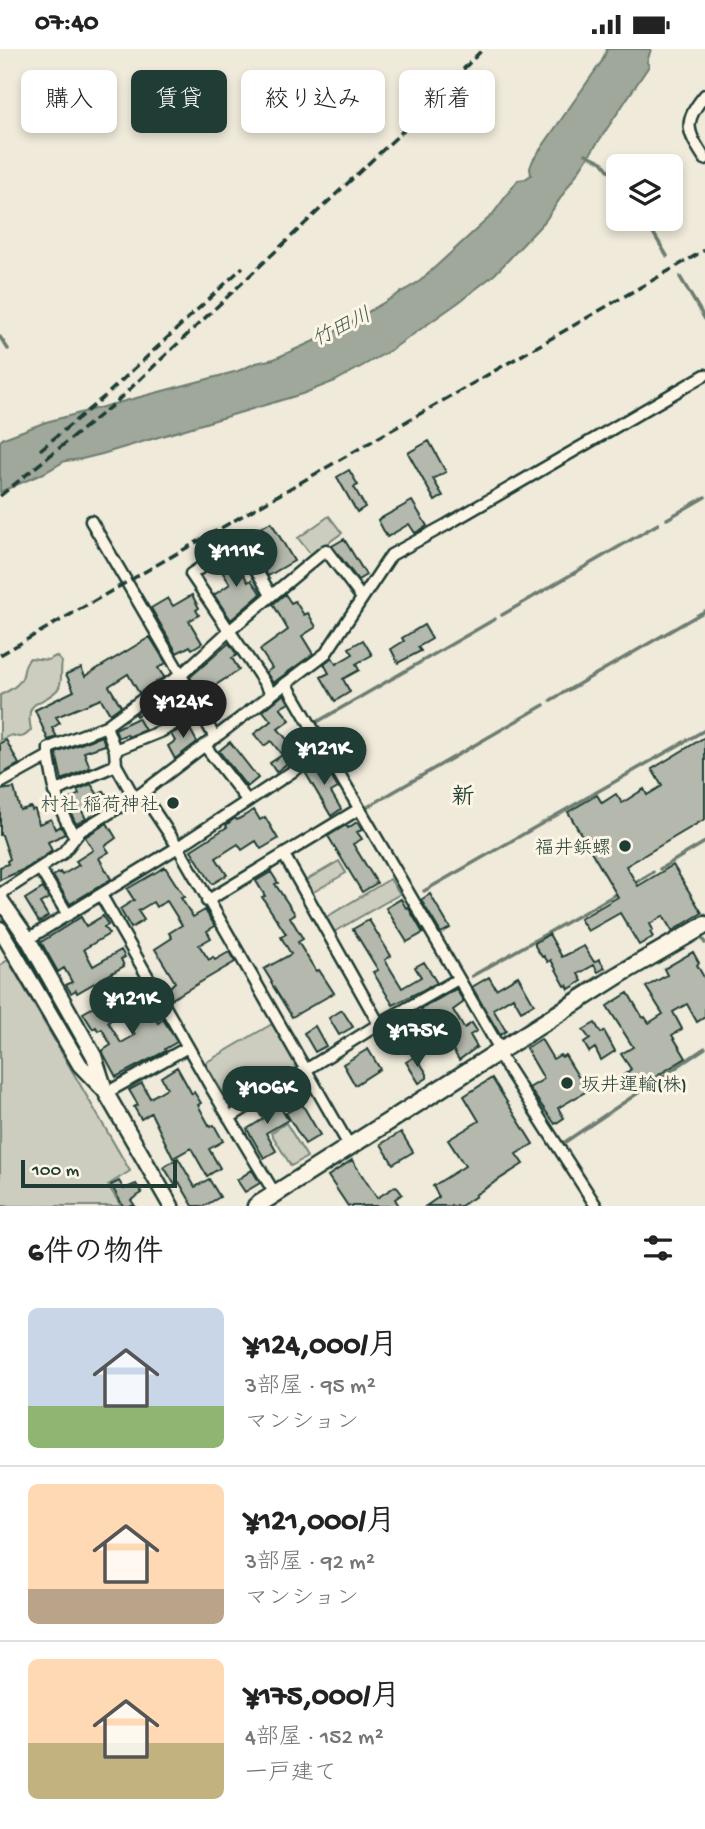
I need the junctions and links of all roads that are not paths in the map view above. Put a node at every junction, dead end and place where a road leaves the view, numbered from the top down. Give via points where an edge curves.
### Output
1 (705, 95) edge
2 (705, 159) edge
3 (705, 375) edge
4 (91, 521) dead end
5 (271, 595) junction
6 (362, 598) junction
7 (229, 631) junction
8 (181, 675) junction
9 (286, 683) junction
10 (271, 694) junction
11 (200, 711) junction
12 (106, 726) junction
13 (215, 738) junction
14 (205, 746) junction
15 (115, 750) junction
16 (325, 750) junction
17 (49, 756) junction
18 (116, 765) junction
19 (0, 783) edge
20 (54, 792) junction
21 (138, 795) junction
22 (247, 800) junction
23 (359, 809) junction
24 (75, 837) junction
25 (178, 847) junction
26 (284, 855) junction
27 (40, 870) junction
28 (102, 895) junction
29 (1, 898) edge
30 (207, 901) junction
31 (68, 915) junction
32 (705, 925) edge
33 (0, 929) edge
34 (28, 939) junction
35 (458, 979) junction
36 (379, 1024) junction
37 (188, 1047) junction
38 (499, 1052) junction
39 (306, 1072) junction
40 (106, 1093) junction
41 (229, 1118) junction
42 (350, 1147) junction
43 (275, 1194) junction
44 (171, 1206) edge
45 (256, 1206) edge
46 (596, 1206) edge

1 - 2 street via 692,115 689,130
3 - 6 street via 391,555
4 - 8 street
5 - 6 street via 326,550
5 - 7 street
5 - 7 street via 239,544 191,574
6 - 9 street via 326,653
7 - 8 street
7 - 10 street
8 - 11 street
8 - 12 street
9 - 10 street
9 - 16 street
10 - 13 street
11 - 13 street
11 - 15 street
12 - 15 street
12 - 17 street via 49,748
13 - 14 street
14 - 21 street
14 - 22 street
15 - 18 street
16 - 22 street
16 - 23 street
17 - 19 street
17 - 20 street
18 - 20 street
18 - 21 street
20 - 24 street
21 - 24 street
21 - 25 street
22 - 25 street
23 - 26 street
23 - 35 street
24 - 27 street
25 - 28 street
25 - 30 street
26 - 30 street
26 - 36 street
27 - 29 street via 3,892
27 - 31 street
28 - 31 street
28 - 37 street
29 - 34 main road
30 - 39 street
31 - 34 street
32 - 38 main road
33 - 40 main road via 80,1065
34 - 40 main road via 94,1056
35 - 36 street
35 - 38 street
36 - 39 street
37 - 40 street
37 - 41 street
38 - 42 main road
38 - 46 street
39 - 41 street
39 - 42 street
40 - 44 main road
41 - 43 street
42 - 43 main road
43 - 45 main road

